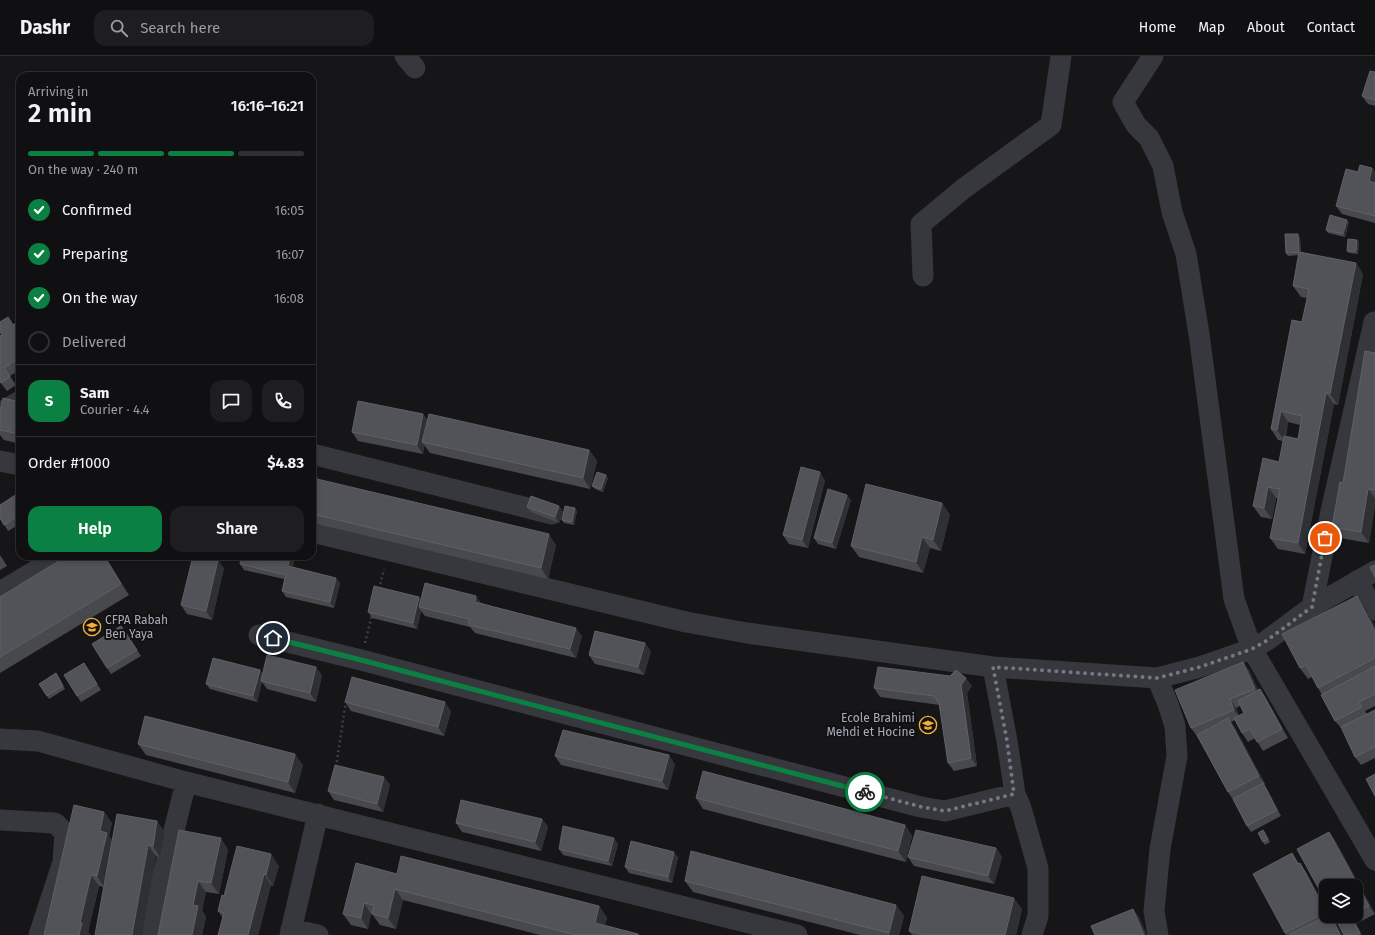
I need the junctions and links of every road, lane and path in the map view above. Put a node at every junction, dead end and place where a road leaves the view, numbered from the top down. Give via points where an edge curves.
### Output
1 (1061, 56) edge
2 (1153, 56) edge
3 (923, 276) dead end
4 (1375, 321) edge
5 (16, 403) edge
6 (0, 413) edge
7 (316, 455) edge
8 (0, 461) edge
9 (16, 464) edge
10 (552, 514) edge
11 (316, 533) edge
12 (389, 550) junction
13 (53, 560) edge
14 (1375, 570) edge
15 (1357, 581) junction
16 (0, 592) edge
17 (378, 594) edge
18 (1312, 607) junction
19 (374, 609) edge
20 (1375, 610) edge
21 (258, 635) dead end
22 (1252, 649) junction
23 (361, 660) junction
24 (993, 667) junction
25 (1157, 678) junction
26 (346, 700) edge
27 (0, 739) edge
28 (336, 770) edge
29 (186, 782) junction
30 (1014, 794) junction
31 (318, 814) junction
32 (0, 820) edge
33 (1375, 860) edge
34 (290, 932) edge
35 (39, 935) edge
36 (148, 935) edge
37 (318, 935) edge
38 (797, 935) edge
39 (1032, 935) edge
40 (1158, 935) edge

1 - 3 street via 1051,125 963,189 921,224
2 - 22 street via 1122,102 1136,125 1149,138 1163,166 1172,212 1186,254 1234,599
4 - 18 street via 1331,511
5 - 6 street
7 - 10 street
8 - 9 street
11 - 12 street
12 - 17 path
12 - 24 street via 686,622 747,633
13 - 16 street
14 - 15 street
15 - 18 street
15 - 20 street
18 - 22 street
19 - 23 path
21 - 23 street
22 - 25 street via 1200,667
22 - 33 street
23 - 30 street via 922,807 945,811
24 - 25 street
24 - 30 street
25 - 40 street via 1175,726 1177,756 1159,857 1154,910
26 - 28 path
27 - 29 street via 38,741
29 - 31 street
29 - 36 street
30 - 39 street via 1021,808 1038,868 1038,916
31 - 34 street
31 - 38 street
32 - 35 street via 55,822 65,833 63,862
34 - 37 street

